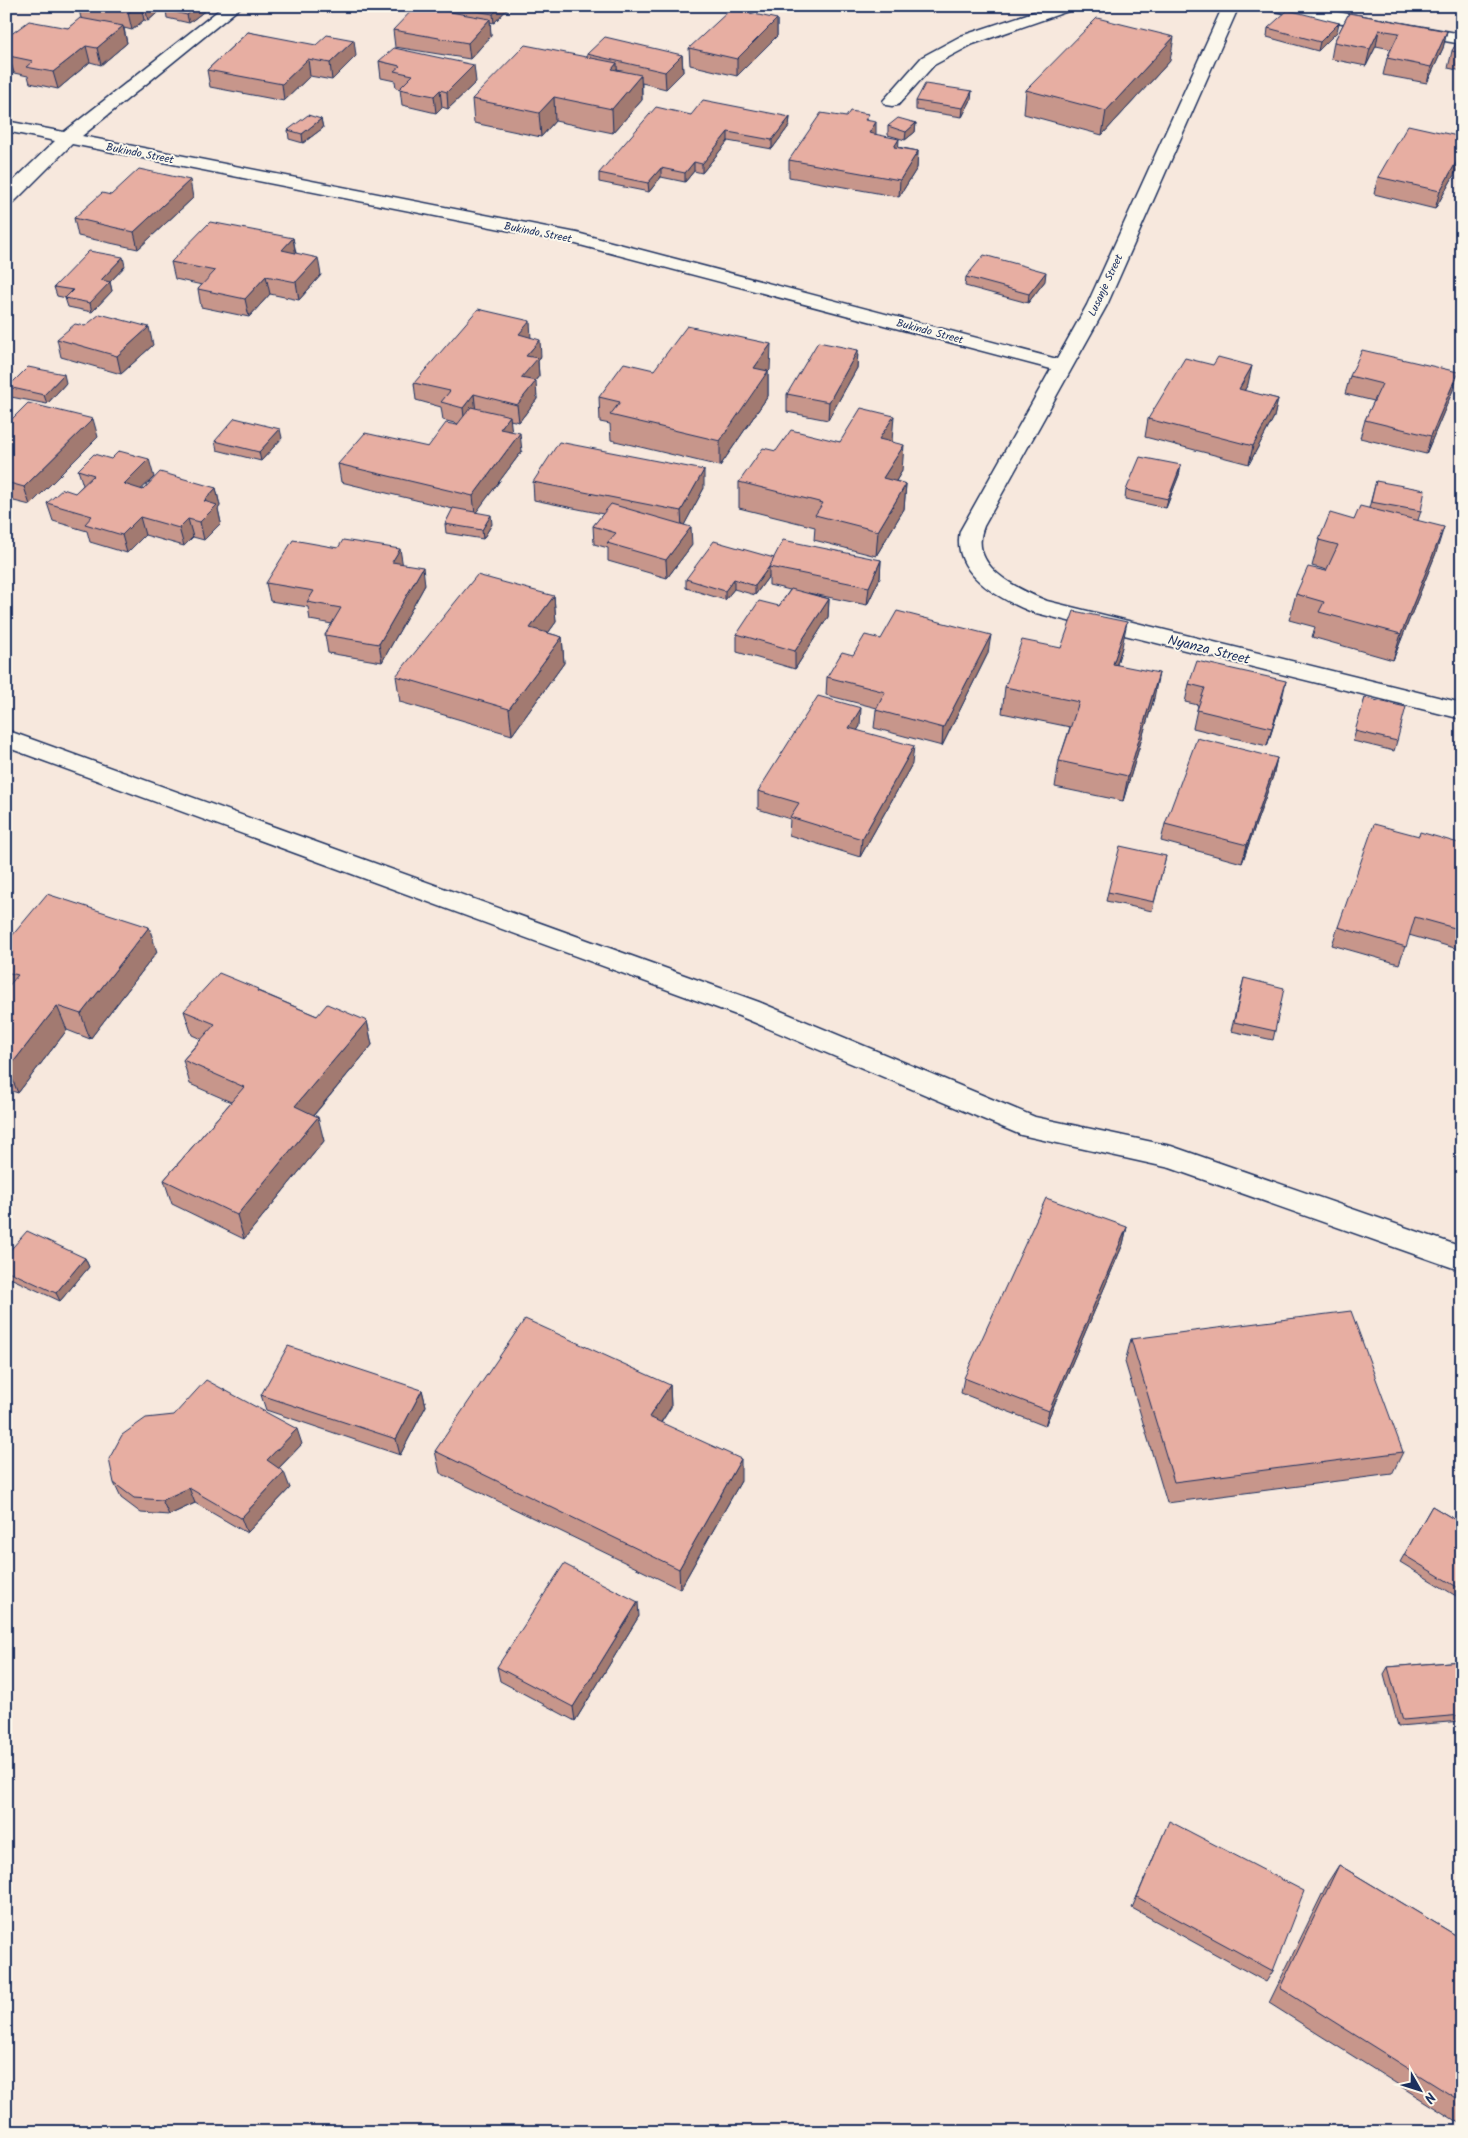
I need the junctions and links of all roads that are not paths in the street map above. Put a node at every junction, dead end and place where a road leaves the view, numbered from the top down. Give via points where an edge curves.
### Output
1 (234, 6) edge
2 (1068, 6) edge
3 (1231, 6) edge
4 (1274, 6) edge
5 (1462, 39) edge
6 (892, 101) dead end
7 (6, 126) edge
8 (66, 139) junction
9 (6, 199) edge
10 (1062, 366) junction
11 (973, 556) joint
12 (1462, 711) edge
13 (6, 738) edge
14 (1462, 1259) edge

1 - 8 street
2 - 6 street via 967,40 928,61
3 - 10 street, Lusanje Street via 1097,305
4 - 5 street
7 - 8 street, Bukindo Street
8 - 9 street
8 - 10 street, Bukindo Street via 577,239
10 - 11 street, Lusanje Street via 979,515 970,535
11 - 12 street, Nyanza Street via 986,577 1001,589 1040,607
13 - 14 street via 749,1008 1031,1127 1171,1157

